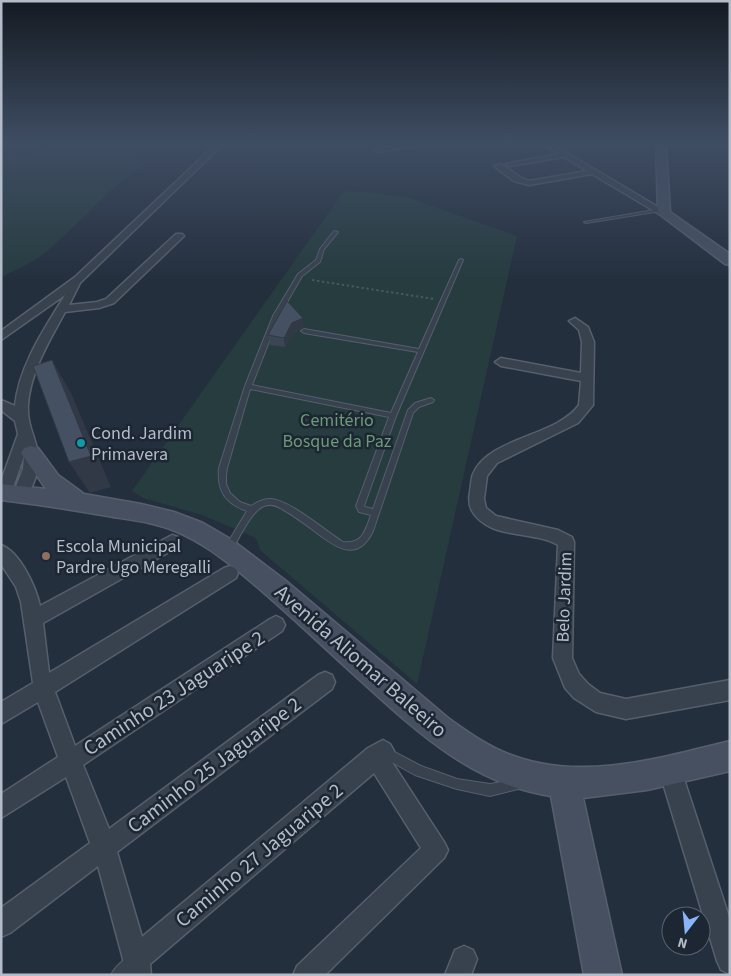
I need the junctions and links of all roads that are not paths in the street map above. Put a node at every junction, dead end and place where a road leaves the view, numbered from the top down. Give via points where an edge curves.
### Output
1 (172, 190) edge
2 (624, 190) edge
3 (662, 190) edge
4 (646, 202) joint
5 (663, 208) junction
6 (586, 222) dead end
7 (336, 232) dead end
8 (179, 236) dead end
9 (461, 260) dead end
10 (730, 261) edge
11 (79, 278) junction
12 (62, 309) junction
13 (576, 321) dead end
14 (304, 331) dead end
15 (1, 337) edge
16 (420, 351) junction
17 (501, 362) dead end
18 (587, 378) junction
19 (248, 386) junction
20 (431, 400) dead end
21 (1, 404) edge
22 (393, 416) junction
23 (22, 419) junction
24 (28, 444) junction
25 (9, 493) edge
26 (78, 502) junction
27 (252, 510) junction
28 (375, 513) junction
29 (172, 542) dead end
30 (228, 549) junction
31 (1, 552) edge
32 (230, 573) dead end
33 (34, 618) junction
34 (276, 625) dead end
35 (325, 682) dead end
36 (44, 688) junction
37 (730, 690) edge
38 (1, 714) edge
39 (380, 754) junction
40 (730, 756) edge
41 (71, 761) junction
42 (670, 770) junction
43 (551, 780) junction
44 (1, 807) edge
45 (104, 848) junction
46 (723, 917) edge
47 (1, 924) edge
48 (730, 961) edge
49 (137, 967) edge
50 (118, 975) edge
51 (306, 975) edge
52 (602, 975) edge

1 - 11 street
2 - 4 street
3 - 5 main road
4 - 5 main road via 658,203
5 - 6 lane
5 - 10 main road
7 - 19 lane via 322,249 318,262 300,275 276,316
8 - 12 street via 110,301
9 - 16 lane
11 - 12 street
11 - 15 street
12 - 23 street via 30,372 22,402
13 - 18 street, Belo Jardim via 587,335
14 - 16 lane
16 - 22 lane
17 - 18 street
18 - 37 street, Belo Jardim via 586,405 580,415 502,453 485,466 476,499 479,511 492,521 558,537 566,542 562,658 572,681 596,702 626,709
19 - 22 lane
19 - 27 lane via 221,477 230,500
20 - 28 lane via 416,405 410,412
21 - 23 street
22 - 28 lane via 360,506 362,510
23 - 24 street
24 - 25 street via 29,476
24 - 26 main road via 51,480
25 - 26 main road, Avenida Aliomar Baleeiro
26 - 30 main road, Avenida Aliomar Baleeiro via 170,520 192,528
27 - 28 lane via 266,501 274,502 334,541 349,547 356,546 366,537
27 - 30 lane
29 - 33 street
30 - 43 main road, Avenida Aliomar Baleeiro via 456,743 516,773
31 - 33 street via 24,582
32 - 36 street
33 - 36 street
34 - 41 street, Caminho 23 Jaguaripe 2
35 - 45 street, Caminho 25 Jaguaripe 2
36 - 38 street
36 - 41 street
39 - 43 lane via 458,784 490,790
39 - 49 street, Caminho 27 Jaguaripe 2
39 - 51 street via 436,850
40 - 42 main road, Avenida Aliomar Baleeiro
41 - 44 street, Caminho 23 Jaguaripe 2
41 - 45 street
42 - 43 main road, Avenida Aliomar Baleeiro via 598,781
42 - 46 street
43 - 52 main road
45 - 47 street, Caminho 25 Jaguaripe 2
45 - 49 street
46 - 48 street
49 - 50 lane

